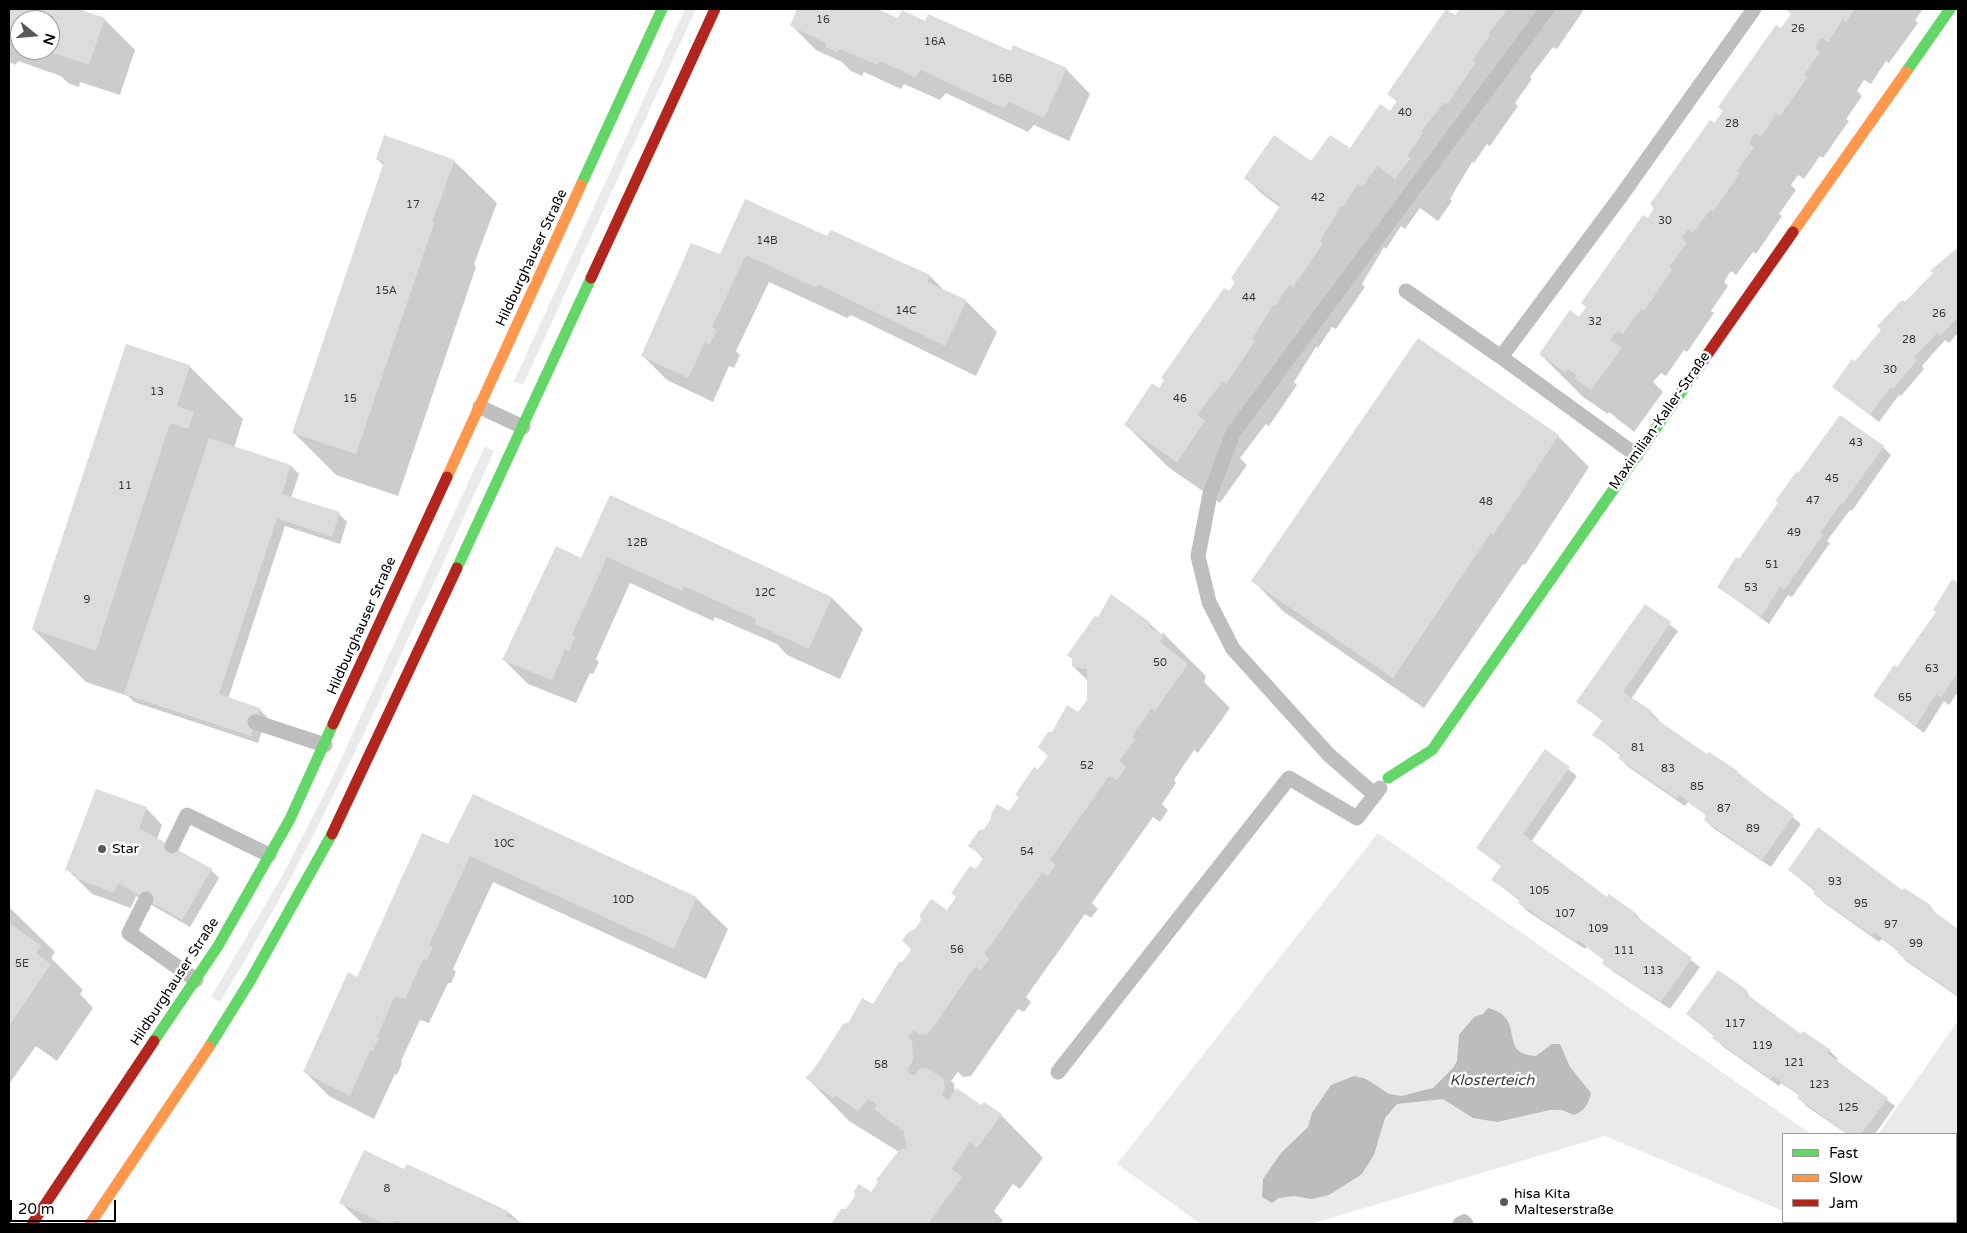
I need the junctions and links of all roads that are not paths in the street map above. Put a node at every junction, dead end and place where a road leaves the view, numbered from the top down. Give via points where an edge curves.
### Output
1 (662, 9) edge
2 (716, 9) edge
3 (1547, 9) edge
4 (1754, 9) edge
5 (1950, 9) edge
6 (1406, 292) dead end
7 (1501, 357) junction
8 (480, 407) junction
9 (523, 427) junction
10 (1636, 454) junction
11 (255, 722) dead end
12 (325, 745) junction
13 (1388, 778) joint
14 (1375, 795) junction
15 (172, 846) dead end
16 (269, 855) junction
17 (146, 899) dead end
18 (196, 980) junction
19 (1058, 1072) dead end
20 (32, 1224) edge
21 (90, 1224) edge
22 (1460, 1224) edge
23 (1466, 1224) edge

1 - 8 main road, Hildburghauser Straße
2 - 9 main road
3 - 14 lane via 1233,433 1210,494 1198,556 1209,602 1233,649 1328,755
4 - 7 lane
5 - 10 main road, Maximilian-Kaller-Straße
6 - 7 lane
7 - 10 lane
8 - 9 lane
8 - 12 main road, Hildburghauser Straße
9 - 21 main road via 343,815 204,1057
10 - 13 main road, Maximilian-Kaller-Straße via 1432,750
11 - 12 lane
12 - 16 main road, Hildburghauser Straße
13 - 14 lane, Maximilian-Kaller-Straße
14 - 19 lane, Maximilian-Kaller-Straße via 1357,818 1289,778
15 - 16 lane via 187,815
16 - 18 main road, Hildburghauser Straße
17 - 18 lane via 129,932
18 - 20 main road, Hildburghauser Straße
22 - 23 lane

